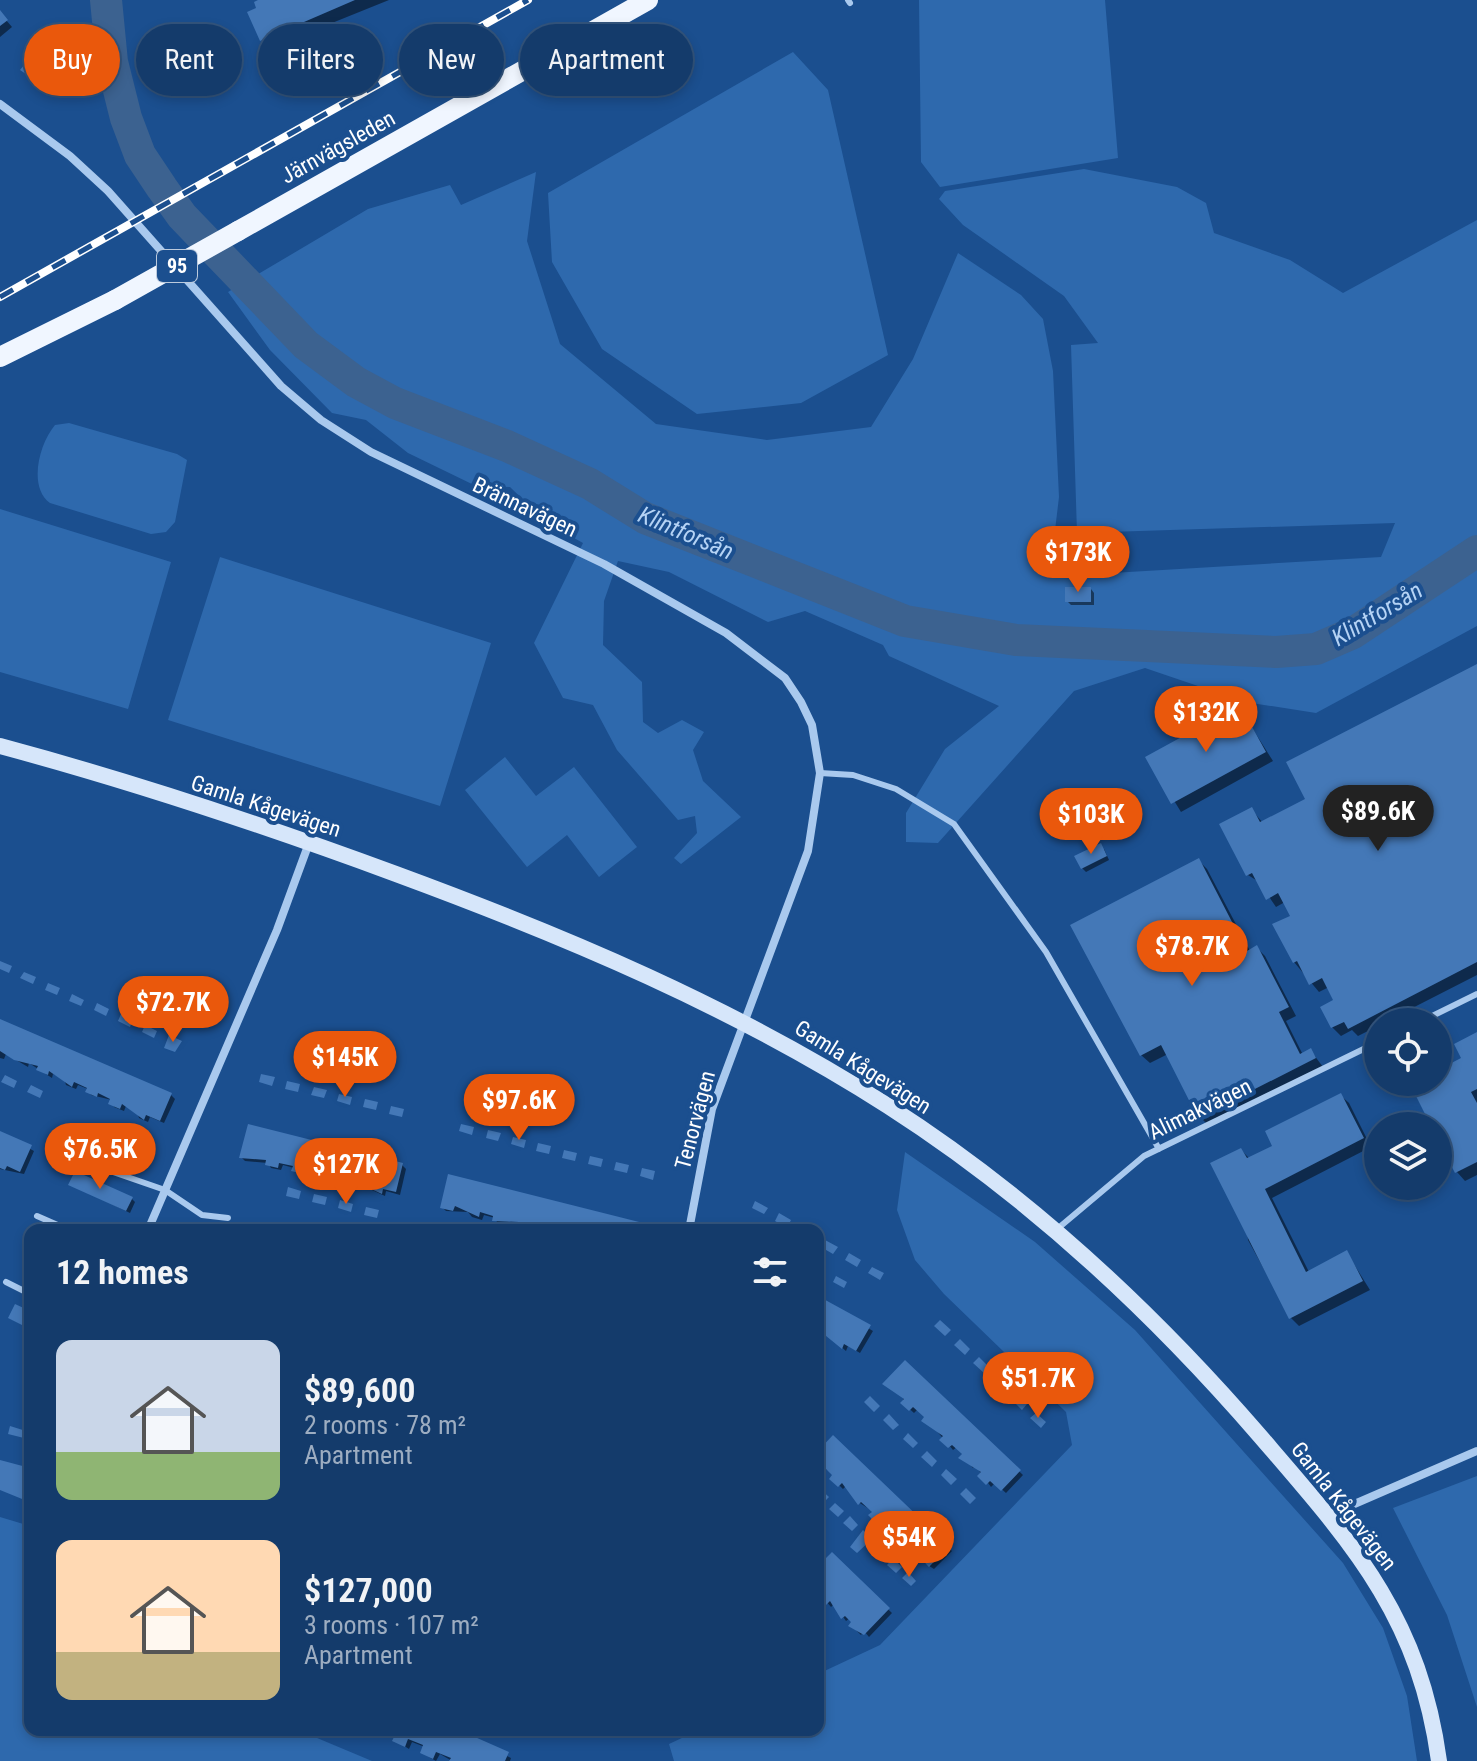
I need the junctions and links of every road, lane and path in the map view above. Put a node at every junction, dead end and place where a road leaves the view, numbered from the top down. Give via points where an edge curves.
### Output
1 (648, 0) edge
2 (0, 104) edge
3 (0, 357) edge
4 (0, 746) edge
5 (820, 773) junction
6 (309, 842) junction
7 (1477, 994) edge
8 (1448, 1008) edge
9 (744, 1021) junction
10 (1364, 1049) edge
11 (1159, 1149) junction
12 (68, 1150) dead end
13 (165, 1190) junction
14 (37, 1216) dead end
15 (228, 1218) dead end
16 (55, 1224) edge
17 (151, 1224) edge
18 (690, 1224) edge
19 (1053, 1233) junction
20 (6, 1282) dead end
21 (24, 1291) edge
22 (1477, 1451) edge
23 (1329, 1515) junction
24 (1439, 1761) edge

1 - 3 main road, Järnvägsleden / 95, bridge via 115,300
2 - 5 street, Brännavägen via 108,191 281,386 321,420 371,452 604,564 758,654 785,678 801,702 812,725
4 - 6 street, Gamla Kågevägen
5 - 9 street, Brännavägen via 808,851
5 - 11 lane via 853,775 896,789 954,824 1046,952
6 - 9 street, Gamla Kågevägen via 521,921
6 - 13 street via 277,930
7 - 8 lane
9 - 18 street, Tenorvägen via 712,1109
9 - 19 street, Gamla Kågevägen via 892,1109
10 - 11 lane, Alimakvägen
11 - 19 lane, Alimakvägen
12 - 13 lane
13 - 15 lane via 202,1215
13 - 17 street
14 - 16 lane
19 - 23 street, Gamla Kågevägen via 1149,1317
20 - 21 lane
22 - 23 street
23 - 24 street, Gamla Kågevägen via 1402,1624 1424,1682

